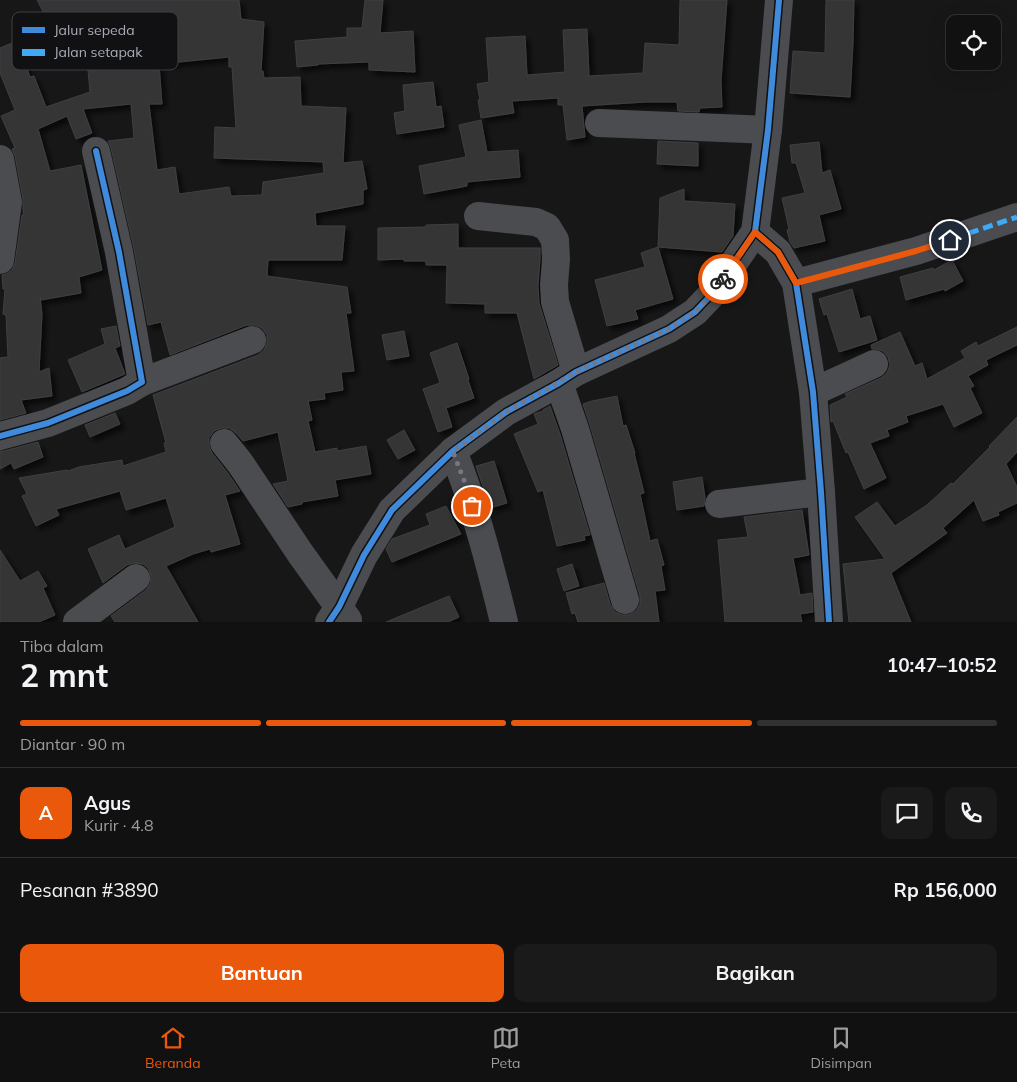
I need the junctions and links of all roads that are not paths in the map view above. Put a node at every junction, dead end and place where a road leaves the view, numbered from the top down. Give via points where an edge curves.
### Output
1 (779, 0) edge
2 (599, 123) dead end
3 (768, 130) junction
4 (96, 151) dead end
5 (0, 159) edge
6 (478, 216) dead end
7 (1017, 217) edge
8 (755, 232) junction
9 (0, 260) edge
10 (796, 283) junction
11 (252, 340) dead end
12 (874, 364) dead end
13 (567, 377) junction
14 (142, 382) junction
15 (813, 392) junction
16 (0, 436) edge
17 (224, 443) dead end
18 (453, 452) junction
19 (821, 492) junction
20 (719, 504) dead end
21 (136, 578) dead end
22 (625, 600) dead end
23 (339, 617) edge
24 (77, 622) edge
25 (504, 622) edge
26 (829, 622) edge

1 - 3 street
2 - 3 street
3 - 8 street
4 - 14 street via 120,252
5 - 9 street via 8,202
6 - 13 street via 536,222 547,227 555,240 555,302
7 - 10 street via 916,251
8 - 10 street via 778,252
8 - 13 street via 713,293 695,312 669,329
10 - 15 street
11 - 14 street
12 - 15 street
13 - 18 street via 506,412
13 - 22 street via 575,429
14 - 16 street via 48,423
15 - 19 street
17 - 23 street via 295,545
18 - 23 street via 392,510 364,555
18 - 25 street via 467,488
19 - 20 street
19 - 26 street
21 - 24 street

